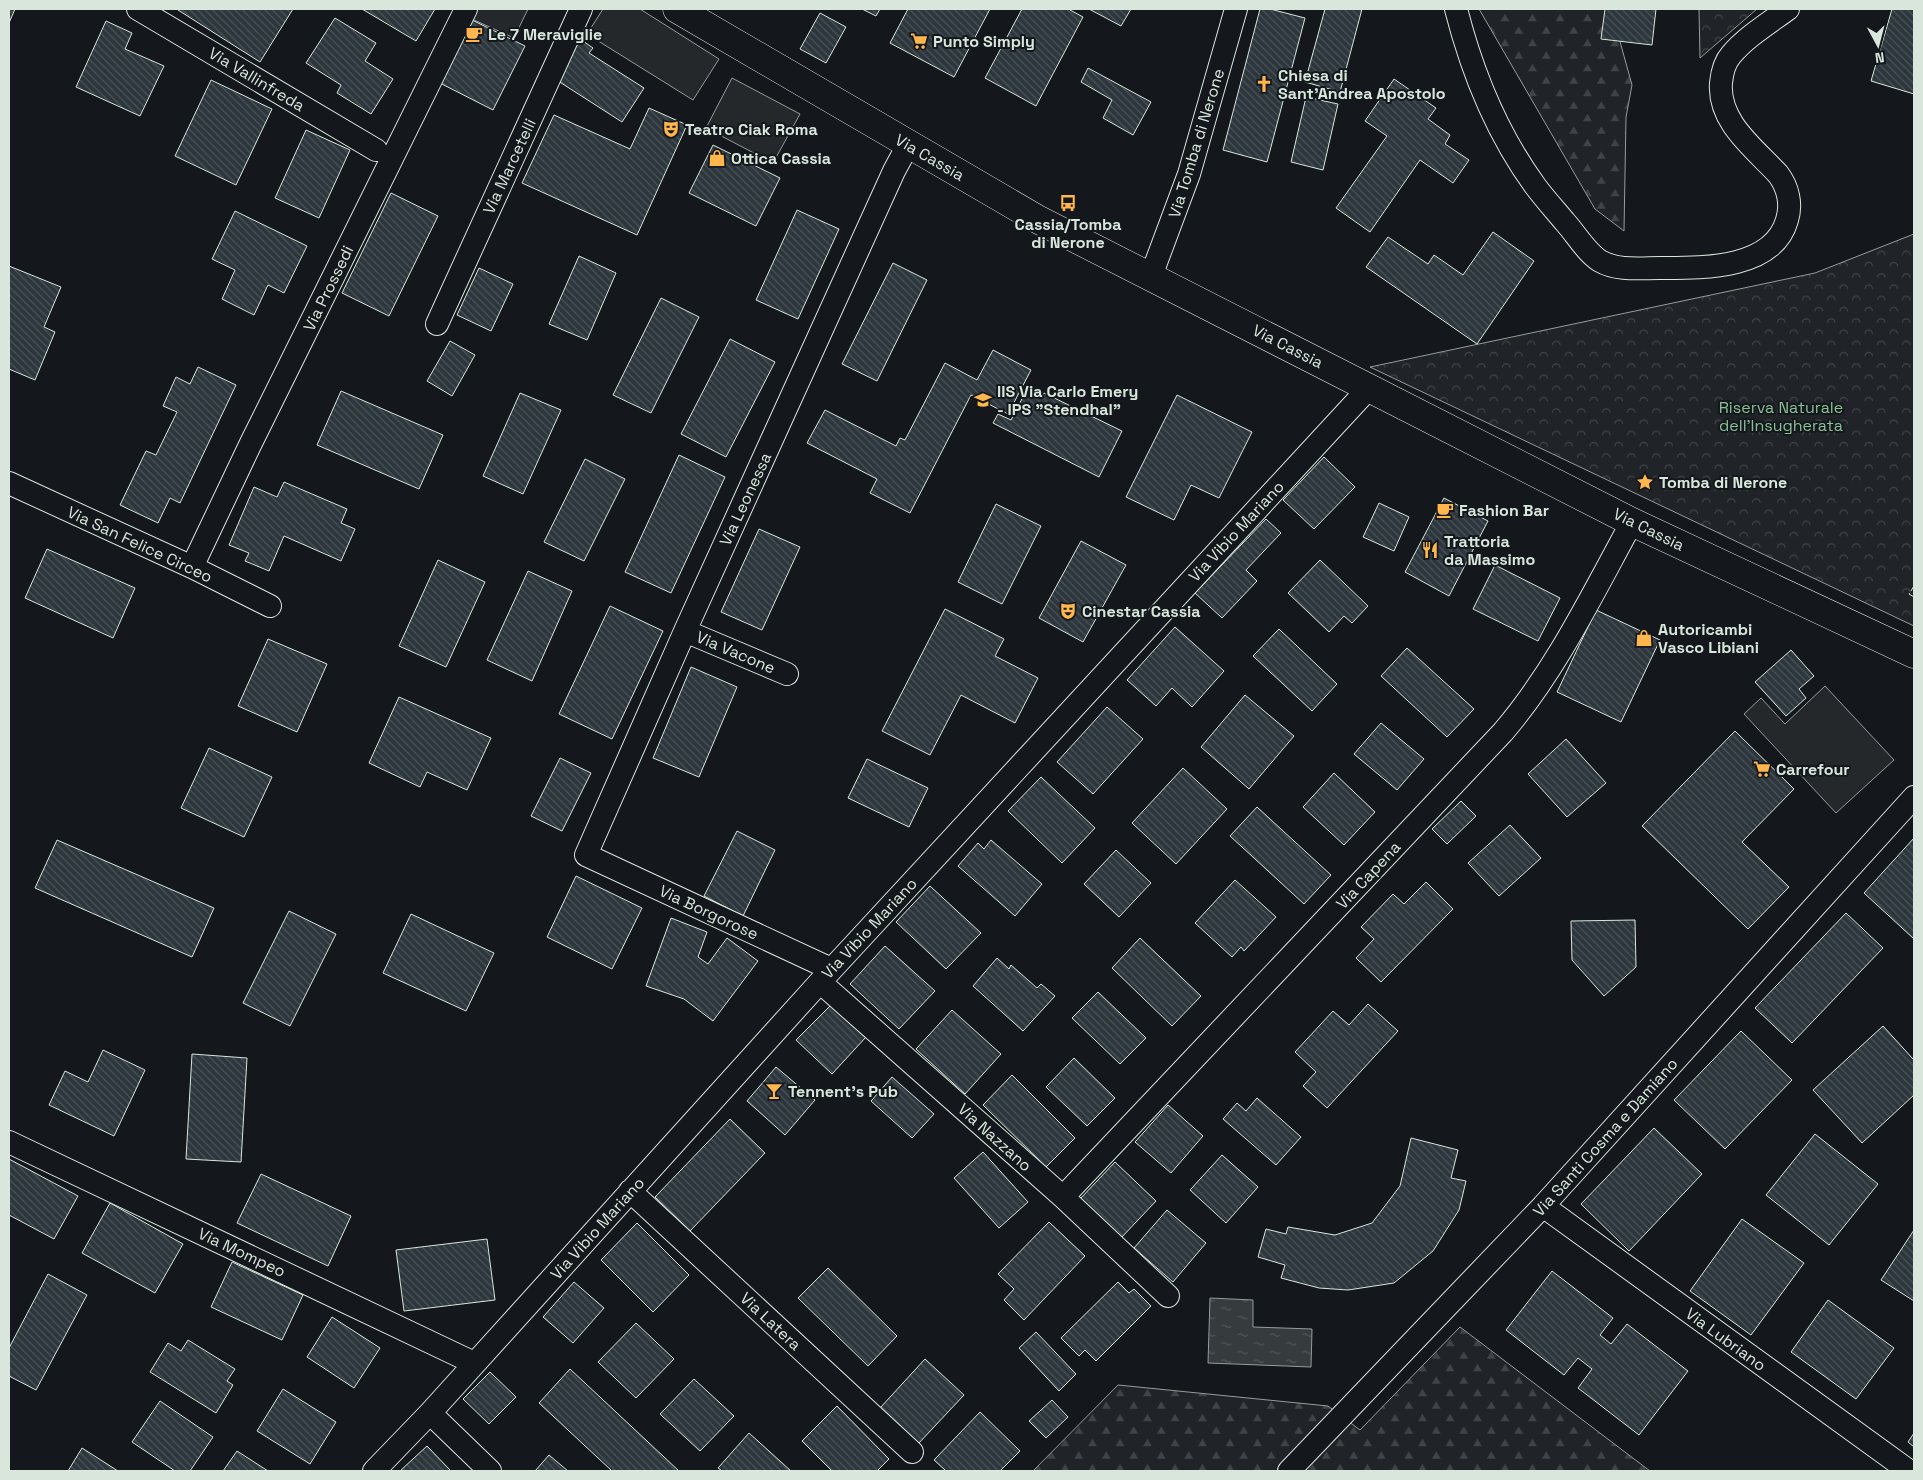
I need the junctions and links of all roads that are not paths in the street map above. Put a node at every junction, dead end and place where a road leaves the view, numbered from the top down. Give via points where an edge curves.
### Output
1 (138, 9) edge
2 (466, 9) edge
3 (581, 9) edge
4 (677, 9) edge
5 (1236, 9) edge
6 (1456, 9) edge
7 (1788, 9) edge
8 (908, 145) junction
9 (376, 150) dead end
10 (1151, 276) junction
11 (437, 324) dead end
12 (1368, 388) junction
13 (9, 483) edge
14 (1632, 522) junction
15 (192, 567) junction
16 (270, 606) dead end
17 (685, 631) junction
18 (1914, 654) edge
19 (787, 674) dead end
20 (1914, 796) edge
21 (586, 855) joint
22 (826, 975) junction
23 (9, 1142) edge
24 (630, 1191) junction
25 (1063, 1197) junction
26 (1543, 1206) junction
27 (1168, 1296) dead end
28 (474, 1363) junction
29 (430, 1413) junction
30 (912, 1452) dead end
31 (374, 1471) edge
32 (490, 1471) edge
33 (1289, 1471) edge
34 (1909, 1471) edge

1 - 9 street, Via Vallinfreda
2 - 15 street, Via Prossedi
3 - 11 street, Via Marcetelli
4 - 8 main road, Via Cassia
5 - 10 street, Via Tomba di Nerone via 1189,174
6 - 7 street via 1479,82 1497,123 1536,187 1590,252 1616,267 1695,268 1757,255 1776,242 1786,224 1790,206 1784,183 1732,124 1721,92 1723,70 1732,54
8 - 10 main road, Via Cassia via 1039,220
8 - 17 street, Via Leonessa
10 - 12 main road, Via Cassia
12 - 14 main road, Via Cassia
12 - 22 street, Via Vibio Mariano
13 - 15 street, Via San Felice Circeo
14 - 18 main road, Via Cassia
14 - 25 street, Via Capena via 1522,710
15 - 16 street, Via San Felice Circeo
17 - 19 street, Via Vacone
17 - 21 street, Via Leonessa
20 - 26 street, Via Santi Cosma e Damiano
21 - 22 street, Via Borgorose
22 - 24 street, Via Vibio Mariano
22 - 25 street, Via Nazzano
23 - 28 street, Via Mompeo
24 - 28 street, Via Vibio Mariano
24 - 30 street, Via Latera
25 - 27 street, Via Nazzano
26 - 33 street, Via Santi Cosma e Damiano
26 - 34 street, Via Lubriano
28 - 29 street, Via Vibio Mariano
29 - 31 street, Via Vibio Mariano
29 - 32 street

